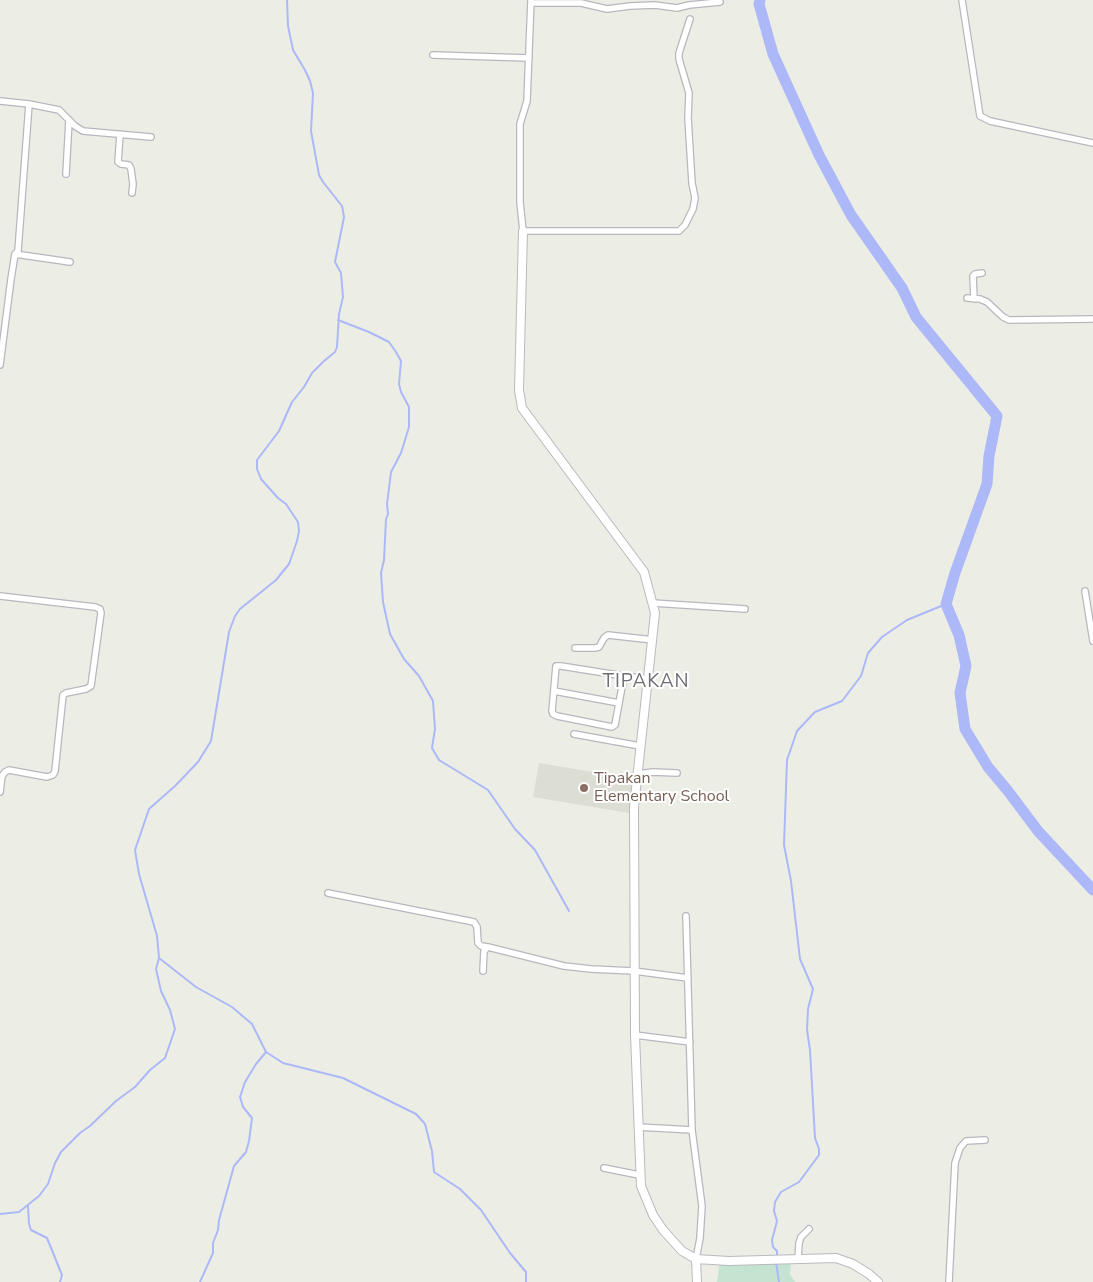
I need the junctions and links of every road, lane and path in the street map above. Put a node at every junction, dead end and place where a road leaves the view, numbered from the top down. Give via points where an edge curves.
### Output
1 (962, 0) edge
2 (531, 1) edge
3 (720, 2) dead end
4 (690, 18) dead end
5 (433, 55) dead end
6 (528, 58) junction
7 (0, 101) edge
8 (29, 104) junction
9 (69, 120) junction
10 (120, 134) junction
11 (151, 137) dead end
12 (1093, 142) edge
13 (66, 174) dead end
14 (132, 193) dead end
15 (523, 231) junction
16 (15, 254) junction
17 (70, 262) dead end
18 (982, 274) dead end
19 (1093, 319) edge
20 (0, 365) edge
21 (1085, 590) dead end
22 (0, 596) edge
23 (654, 603) junction
24 (745, 609) dead end
25 (653, 640) junction
26 (1093, 641) edge
27 (575, 648) dead end
28 (624, 676) junction
29 (648, 679) junction
30 (554, 692) junction
31 (620, 703) junction
32 (574, 734) dead end
33 (640, 746) junction
34 (677, 773) dead end
35 (637, 774) junction
36 (0, 792) edge
37 (328, 893) dead end
38 (686, 916) dead end
39 (488, 947) junction
40 (483, 971) dead end
41 (634, 971) junction
42 (688, 978) junction
43 (635, 1035) junction
44 (690, 1042) junction
45 (638, 1127) junction
46 (692, 1130) junction
47 (985, 1140) dead end
48 (604, 1168) dead end
49 (639, 1175) junction
50 (809, 1229) dead end
51 (696, 1259) junction
52 (798, 1260) junction
53 (697, 1282) edge
54 (878, 1282) edge
55 (949, 1282) edge

1 - 12 street via 980,116 990,121
2 - 3 street via 581,3 607,9 654,5 677,8
2 - 6 street
4 - 15 street via 679,59 689,93 695,198 685,225 679,231
5 - 6 street
6 - 15 street via 526,106 520,124
7 - 8 street
8 - 9 street via 59,110
8 - 16 street via 18,250
9 - 10 street via 83,131
9 - 13 street
10 - 11 street
10 - 14 street via 118,162 129,165 131,169
15 - 23 street via 519,390 522,408 644,572
16 - 17 street
16 - 20 street
18 - 19 street via 973,276 970,299 987,302 1009,320
21 - 26 street
22 - 36 street via 94,607 101,612 90,686 66,693 62,698 53,775 47,777 9,770 2,776
23 - 24 street
23 - 25 street
25 - 27 street via 608,635 599,647
25 - 29 street
28 - 29 street
28 - 30 street via 556,666
28 - 31 street
29 - 33 street
30 - 31 street
30 - 31 street via 552,711 557,716 612,727
32 - 33 street
33 - 35 street
34 - 35 street
35 - 41 street
37 - 39 street via 474,922 478,943
38 - 42 street
39 - 40 street via 484,951
39 - 41 street via 564,966
41 - 42 street
41 - 43 street
42 - 44 street
43 - 44 street
43 - 45 street
44 - 46 street
45 - 46 street
45 - 49 street
46 - 51 street via 702,1206
47 - 55 street via 966,1141 957,1154
48 - 49 street
49 - 51 street via 640,1186 663,1230 682,1251
50 - 52 street via 799,1243
51 - 52 street
51 - 53 street
52 - 54 street via 836,1258 853,1264

